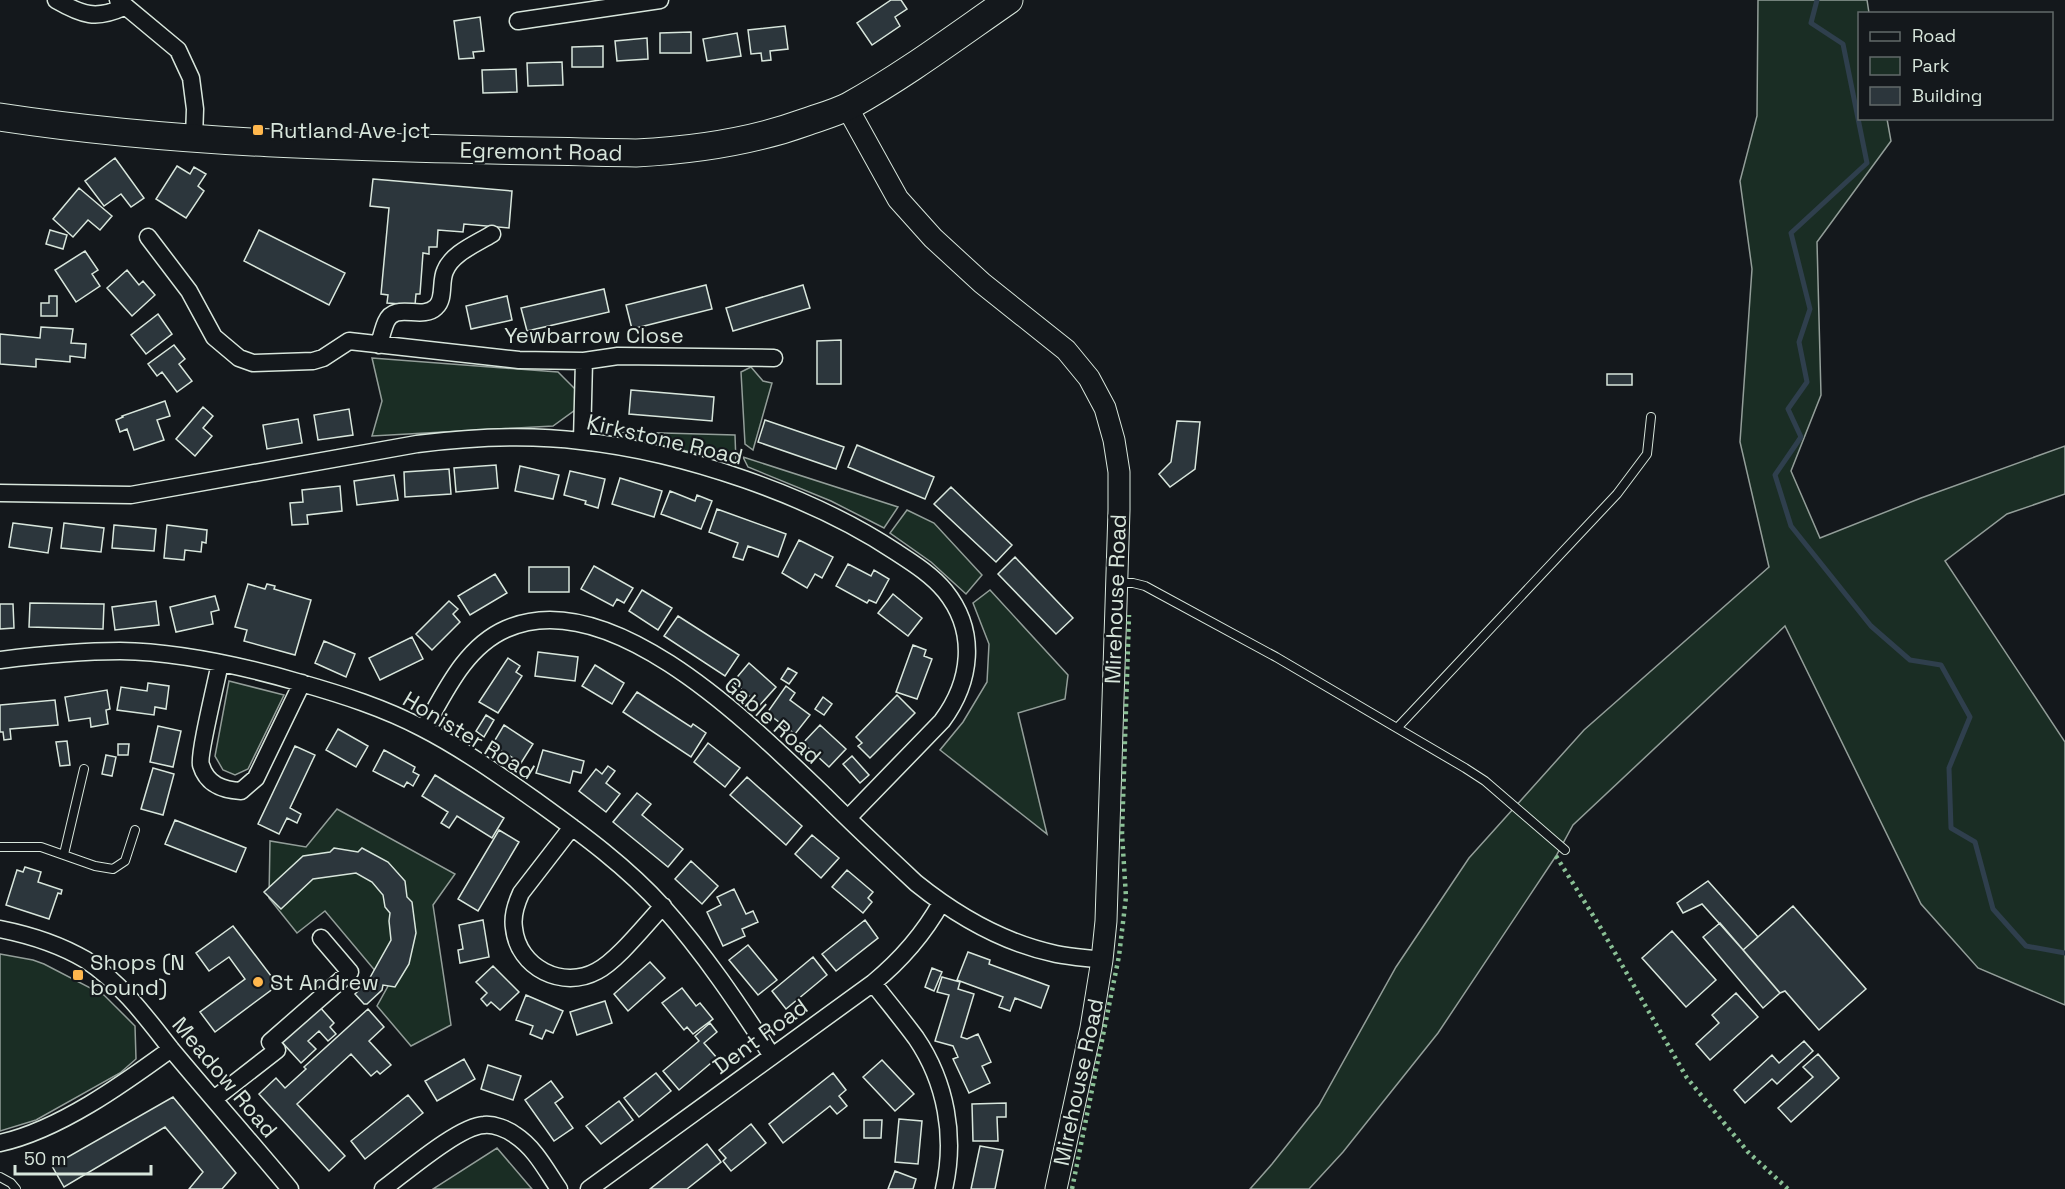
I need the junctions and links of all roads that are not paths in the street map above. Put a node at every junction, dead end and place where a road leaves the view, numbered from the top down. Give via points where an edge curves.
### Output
1 (56, 0) edge
2 (657, 0) edge
3 (1009, 0) edge
4 (121, 3) edge
5 (518, 21) dead end
6 (847, 106) junction
7 (0, 117) edge
8 (194, 138) junction
9 (492, 234) dead end
10 (148, 237) dead end
11 (379, 345) junction
12 (774, 358) dead end
13 (584, 361) junction
14 (1651, 417) dead end
15 (582, 441) junction
16 (0, 493) edge
17 (1116, 583) junction
18 (0, 660) edge
19 (220, 663) junction
20 (302, 683) junction
21 (1398, 727) junction
22 (424, 729) junction
23 (84, 770) dead end
24 (848, 818) junction
25 (572, 827) junction
26 (135, 830) dead end
27 (0, 847) edge
28 (1565, 850) dead end
29 (64, 854) junction
30 (941, 903) junction
31 (663, 906) junction
32 (0, 928) edge
33 (321, 938) dead end
34 (1102, 960) junction
35 (873, 983) junction
36 (171, 1049) junction
37 (772, 1056) junction
38 (214, 1099) junction
39 (0, 1143) edge
40 (0, 1177) edge
41 (16, 1189) edge
42 (290, 1189) edge
43 (382, 1189) edge
44 (559, 1189) edge
45 (589, 1189) edge
46 (944, 1189) edge
47 (1056, 1189) edge

1 - 4 street via 87,15 101,16
2 - 5 street
3 - 6 highway, Egremont Road via 900,75
4 - 8 street via 178,50 191,78
6 - 8 highway, Egremont Road via 751,139 665,152 384,147
6 - 17 street, Mirehouse Road via 898,199 982,283 1066,350 1089,378 1105,408 1119,472
7 - 8 highway, Egremont Road
9 - 11 street via 452,260 444,272 440,303 434,309 426,313 392,314 386,320
10 - 11 street, Yewbarrow Close via 189,291 214,337 239,358 253,363 313,361 349,341
11 - 13 street, Yewbarrow Close via 519,360
12 - 13 street, Yewbarrow Close via 618,356
13 - 15 street
14 - 21 lane via 1647,454 1617,494
15 - 16 street, Kirkstone Road via 516,437 439,441 131,495
15 - 24 street, Kirkstone Road via 701,466 801,501 876,539 937,582 947,594 961,620 967,650 964,681 958,695 942,721
17 - 21 lane via 1146,586
17 - 34 street, Mirehouse Road
18 - 19 street, Honister Road via 66,652 121,651
19 - 20 street, Honister Road
19 - 20 street via 200,763 207,779 225,790 241,791 256,778
20 - 22 street, Honister Road via 358,700
21 - 28 lane via 1472,772
22 - 24 street, Gable Road via 454,675 487,641 505,629 530,621 578,622 625,638 728,707
22 - 25 street, Honister Road
23 - 29 lane
24 - 30 street, Gable Road
25 - 31 street, Honister Road
25 - 31 street via 516,904 515,935 531,962 551,975 587,976 608,964
26 - 29 lane via 125,861 113,868 95,866
27 - 29 lane via 41,847
30 - 34 street, Gable Road via 992,932 1035,948
30 - 35 street, Dent Road via 909,950
31 - 37 street, Honister Road via 713,967
32 - 36 street, Meadow Road via 58,946 105,974
33 - 38 street via 350,972 270,1042 277,1050
34 - 47 street, Mirehouse Road
35 - 37 street, Dent Road
35 - 46 street via 916,1038 936,1077 949,1143
36 - 38 street, Meadow Road
36 - 39 street via 122,1084 58,1121
37 - 45 street, Dent Road
38 - 42 street, Meadow Road
40 - 41 lane
43 - 44 street via 457,1136 484,1125 501,1128 528,1146

